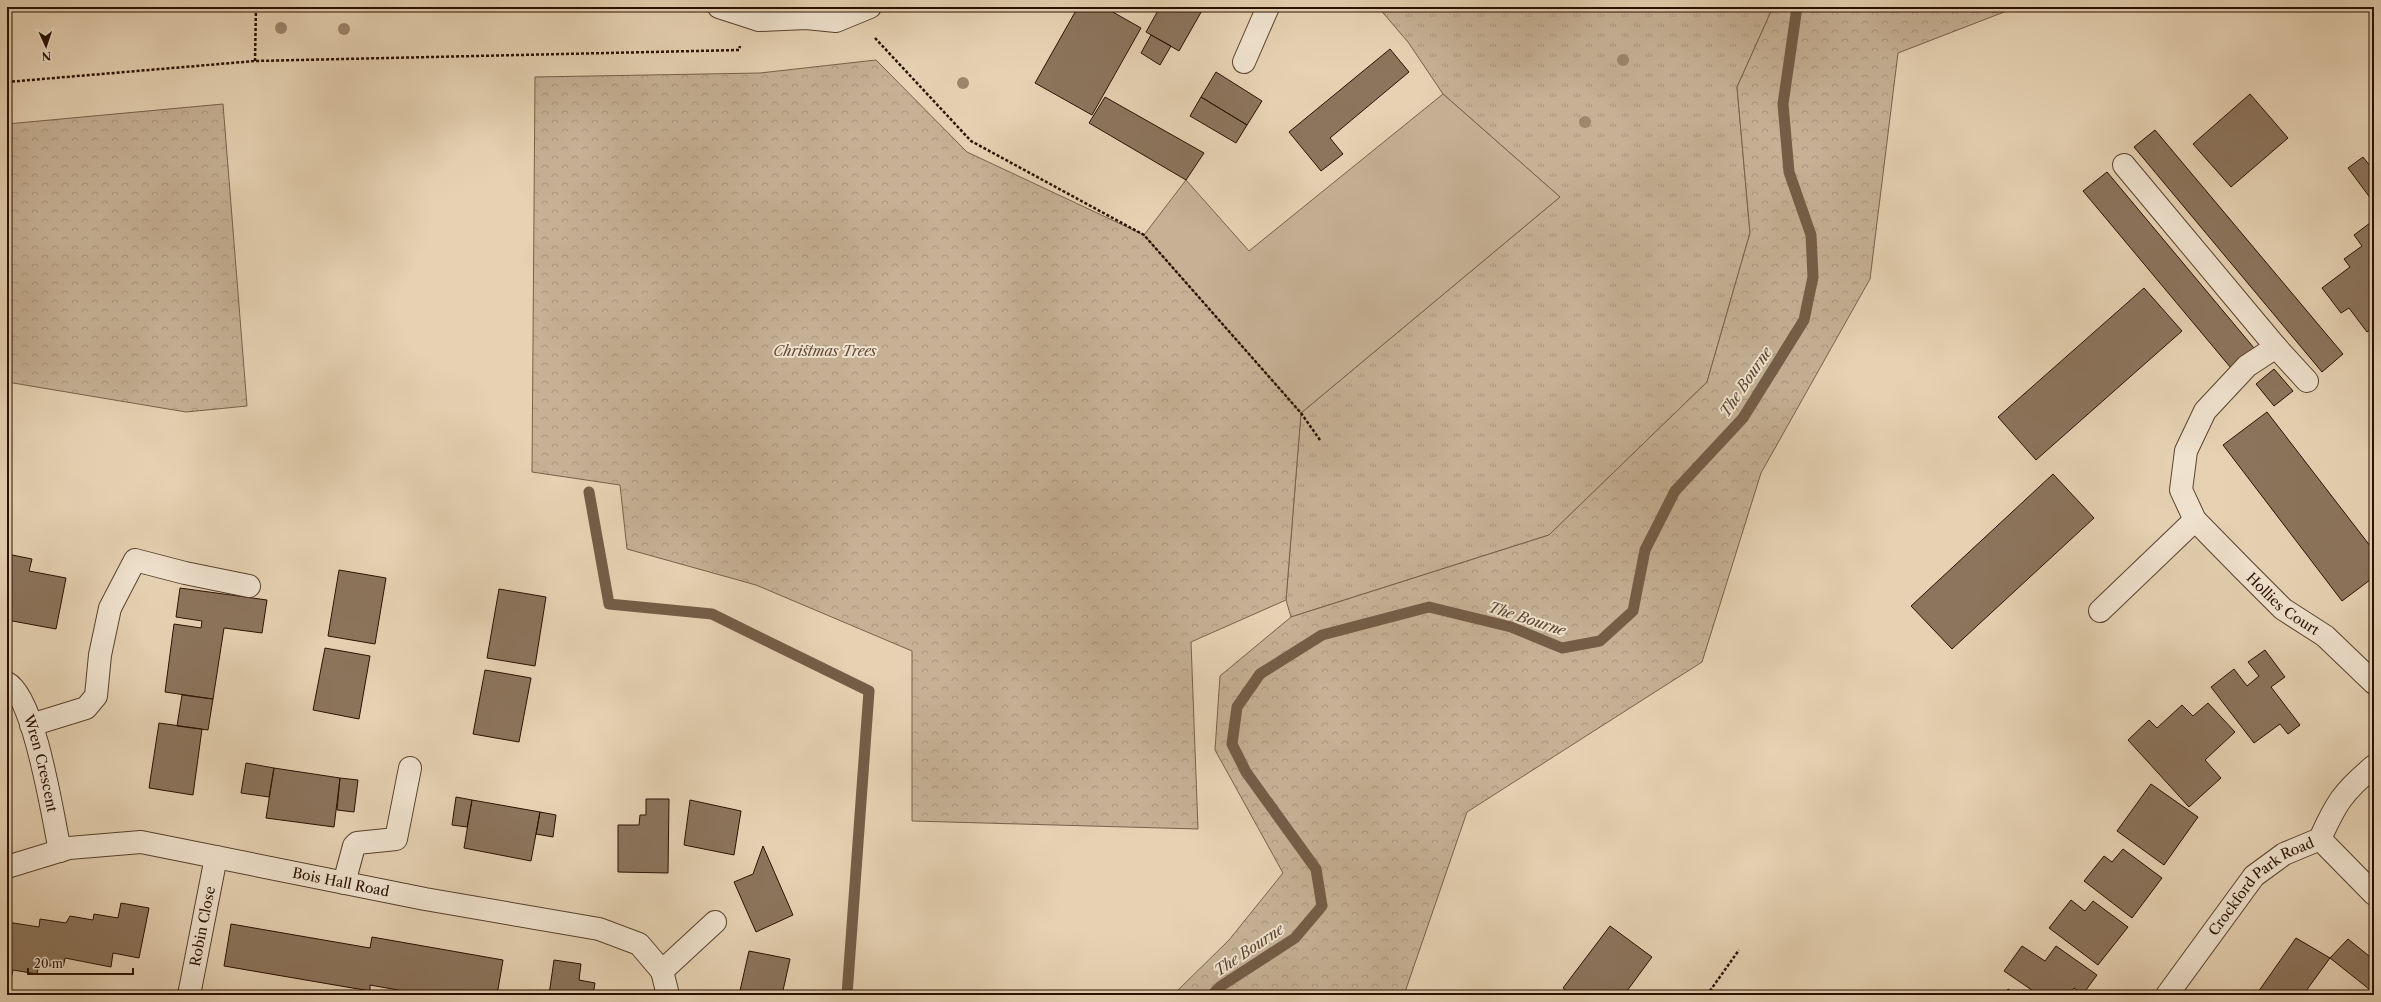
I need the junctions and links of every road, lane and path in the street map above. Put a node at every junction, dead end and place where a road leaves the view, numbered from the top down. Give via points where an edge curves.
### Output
1 (256, 7) edge
2 (719, 7) edge
3 (870, 7) edge
4 (1268, 7) edge
5 (836, 21) junction
6 (739, 50) dead end
7 (255, 62) junction
8 (1244, 62) dead end
9 (7, 82) edge
10 (2124, 165) dead end
11 (2276, 347) junction
12 (2307, 381) dead end
13 (1320, 440) dead end
14 (2195, 520) junction
15 (249, 586) dead end
16 (2100, 611) dead end
17 (7, 683) edge
18 (2374, 683) edge
19 (31, 725) junction
20 (2374, 766) edge
21 (410, 768) dead end
22 (2320, 839) junction
23 (60, 851) junction
24 (216, 857) junction
25 (7, 868) edge
26 (344, 883) junction
27 (2374, 894) edge
28 (715, 922) dead end
29 (1740, 950) dead end
30 (662, 970) junction
31 (189, 995) edge
32 (668, 995) edge
33 (1707, 995) edge
34 (2167, 995) edge

1 - 7 path
2 - 5 street via 759,20 806,18
3 - 5 street
4 - 8 street
5 - 13 path via 866,28 971,141 1144,235 1301,413
6 - 7 path
7 - 9 path
10 - 11 street
11 - 12 street
11 - 14 street, Hollies Court via 2247,366 2205,411 2186,451 2181,490
14 - 16 street
14 - 18 street, Hollies Court via 2283,610 2325,636
15 - 19 street via 135,560 110,608 100,655 96,696 86,708
17 - 19 street, Wren Crescent via 14,686
19 - 23 street, Wren Crescent via 44,772
20 - 22 street, Crockford Park Road via 2350,786 2335,806
21 - 26 street via 396,839 357,843
22 - 27 street
22 - 34 street, Crockford Park Road via 2284,854 2254,876
23 - 24 street, Bois Hall Road via 141,842
23 - 25 street, Bois Hall Road
24 - 26 street, Bois Hall Road
24 - 31 street, Robin Close
26 - 30 street, Bois Hall Road via 599,929 640,944
28 - 30 street
29 - 33 path
30 - 32 street, Bois Hall Road

